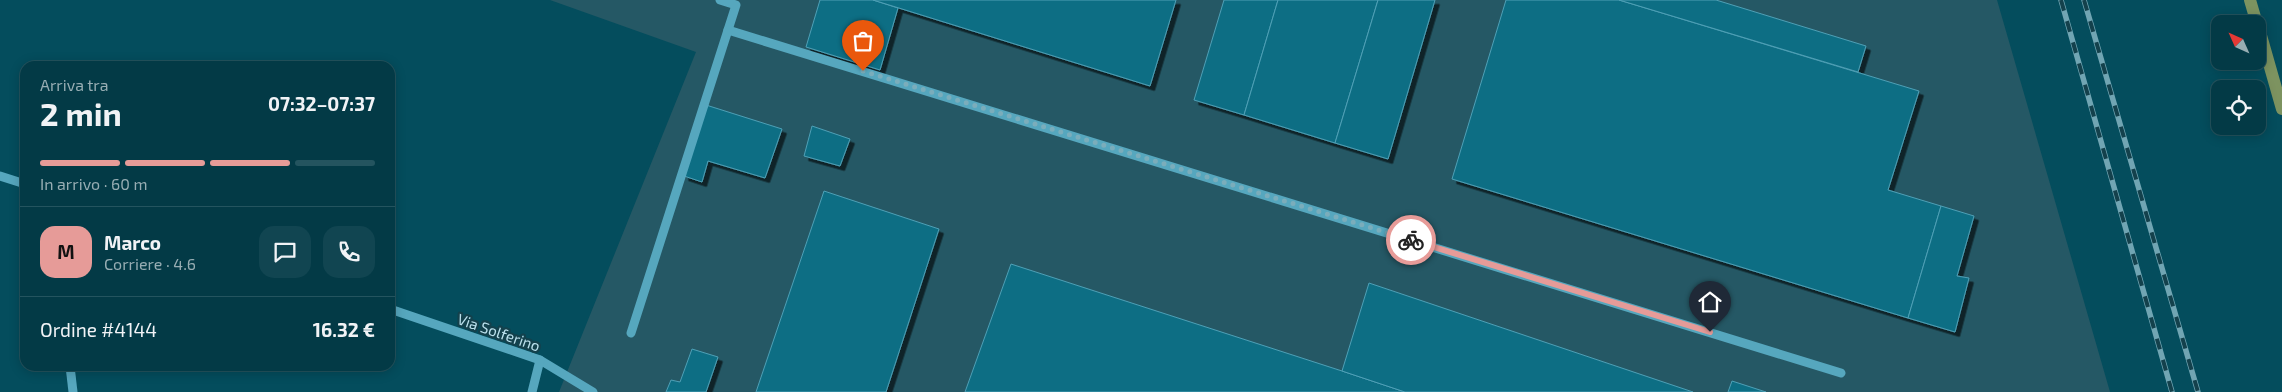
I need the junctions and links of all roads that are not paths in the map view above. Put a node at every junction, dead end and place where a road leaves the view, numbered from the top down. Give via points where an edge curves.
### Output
1 (720, 0) edge
2 (2250, 0) edge
3 (2254, 15) edge
4 (728, 30) junction
5 (2266, 55) edge
6 (2282, 109) edge
7 (0, 176) edge
8 (20, 182) edge
9 (395, 311) edge
10 (631, 332) dead end
11 (540, 360) junction
12 (71, 371) edge
13 (1841, 373) dead end
14 (73, 392) edge
15 (532, 392) edge
16 (593, 392) edge

1 - 4 street via 736,5
2 - 3 main road
4 - 10 street
4 - 13 street
5 - 6 main road
7 - 8 street
9 - 11 street, Via Solferino
11 - 15 street
11 - 16 street, Via Solferino
12 - 14 street

